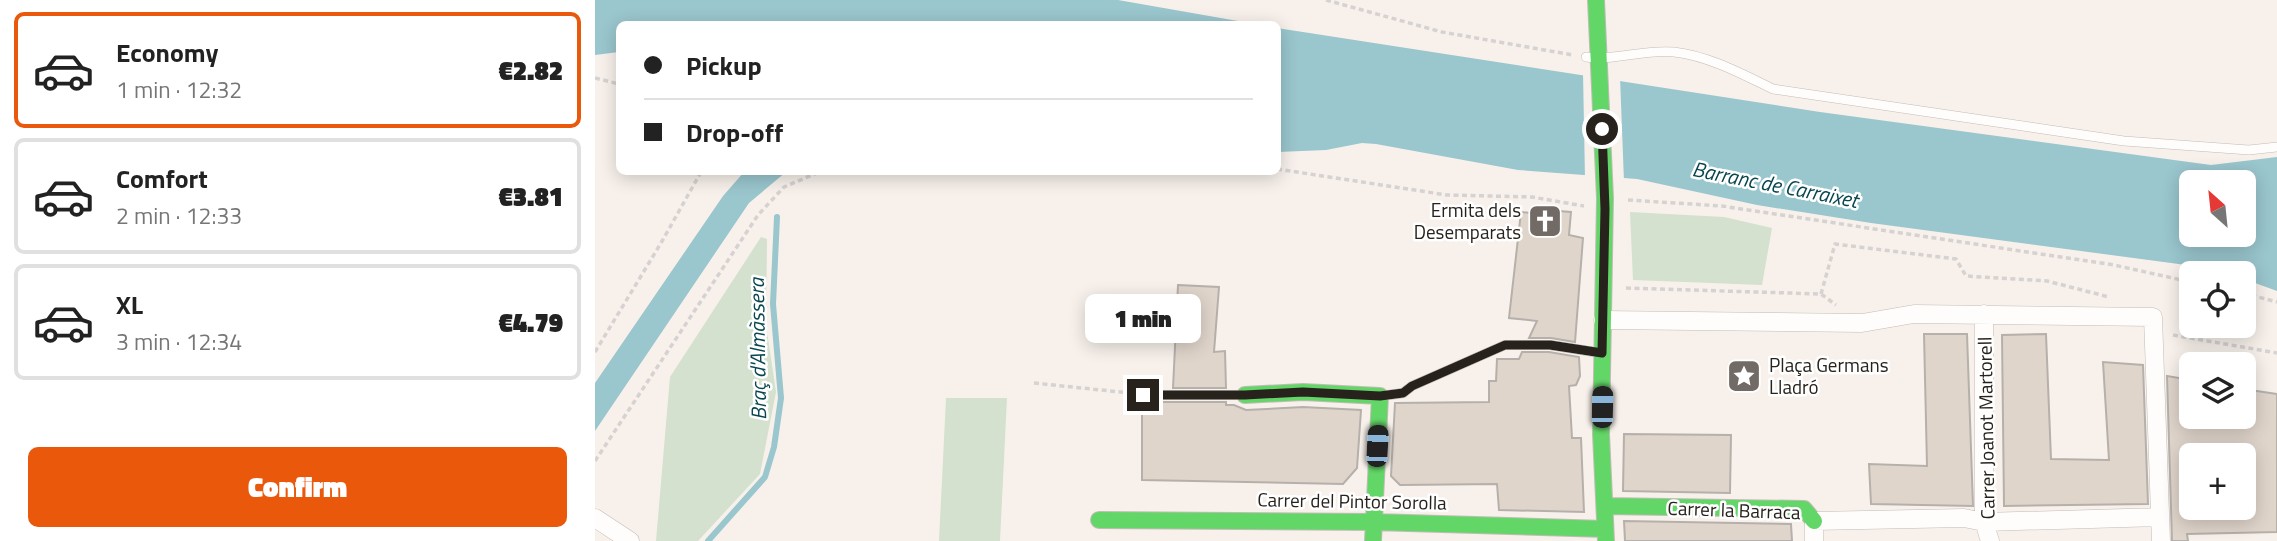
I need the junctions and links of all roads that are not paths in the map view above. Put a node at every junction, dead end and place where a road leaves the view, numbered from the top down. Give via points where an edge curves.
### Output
1 (1596, 0) edge
2 (1596, 61) junction
3 (2277, 147) edge
4 (1984, 314) junction
5 (1603, 320) junction
6 (1602, 353) junction
7 (1143, 395) road end
8 (1245, 395) joint
9 (1380, 396) junction
10 (1605, 506) junction
11 (2160, 517) junction
12 (595, 518) edge
13 (1099, 520) dead end
14 (1814, 521) junction
15 (1374, 522) junction
16 (1984, 522) junction
17 (1605, 535) edge
18 (630, 541) edge
19 (1373, 541) edge
20 (1814, 541) edge
21 (1990, 541) edge
22 (2161, 541) edge

1 - 2 street
2 - 3 lane via 1674,52 1724,65 1773,89 2124,141 2249,150
2 - 5 street via 1604,198
4 - 5 street via 1914,314 1862,323
4 - 11 street via 2153,317
4 - 16 street, Carrer Joanot Martorell
5 - 6 street
6 - 9 lane via 1550,345 1505,345 1403,393
6 - 10 street
7 - 8 lane
8 - 9 street
9 - 15 street
10 - 14 street, Carrer la Barraca via 1804,509
10 - 17 street
11 - 16 street, Carrer la Barraca
11 - 22 street
12 - 18 street
13 - 15 street, Carrer del Pintor Sorolla
14 - 16 street, Carrer la Barraca via 1963,518
14 - 20 street
15 - 17 street, Carrer del Pintor Sorolla
15 - 19 street
16 - 21 street, Carrer Joanot Martorell

